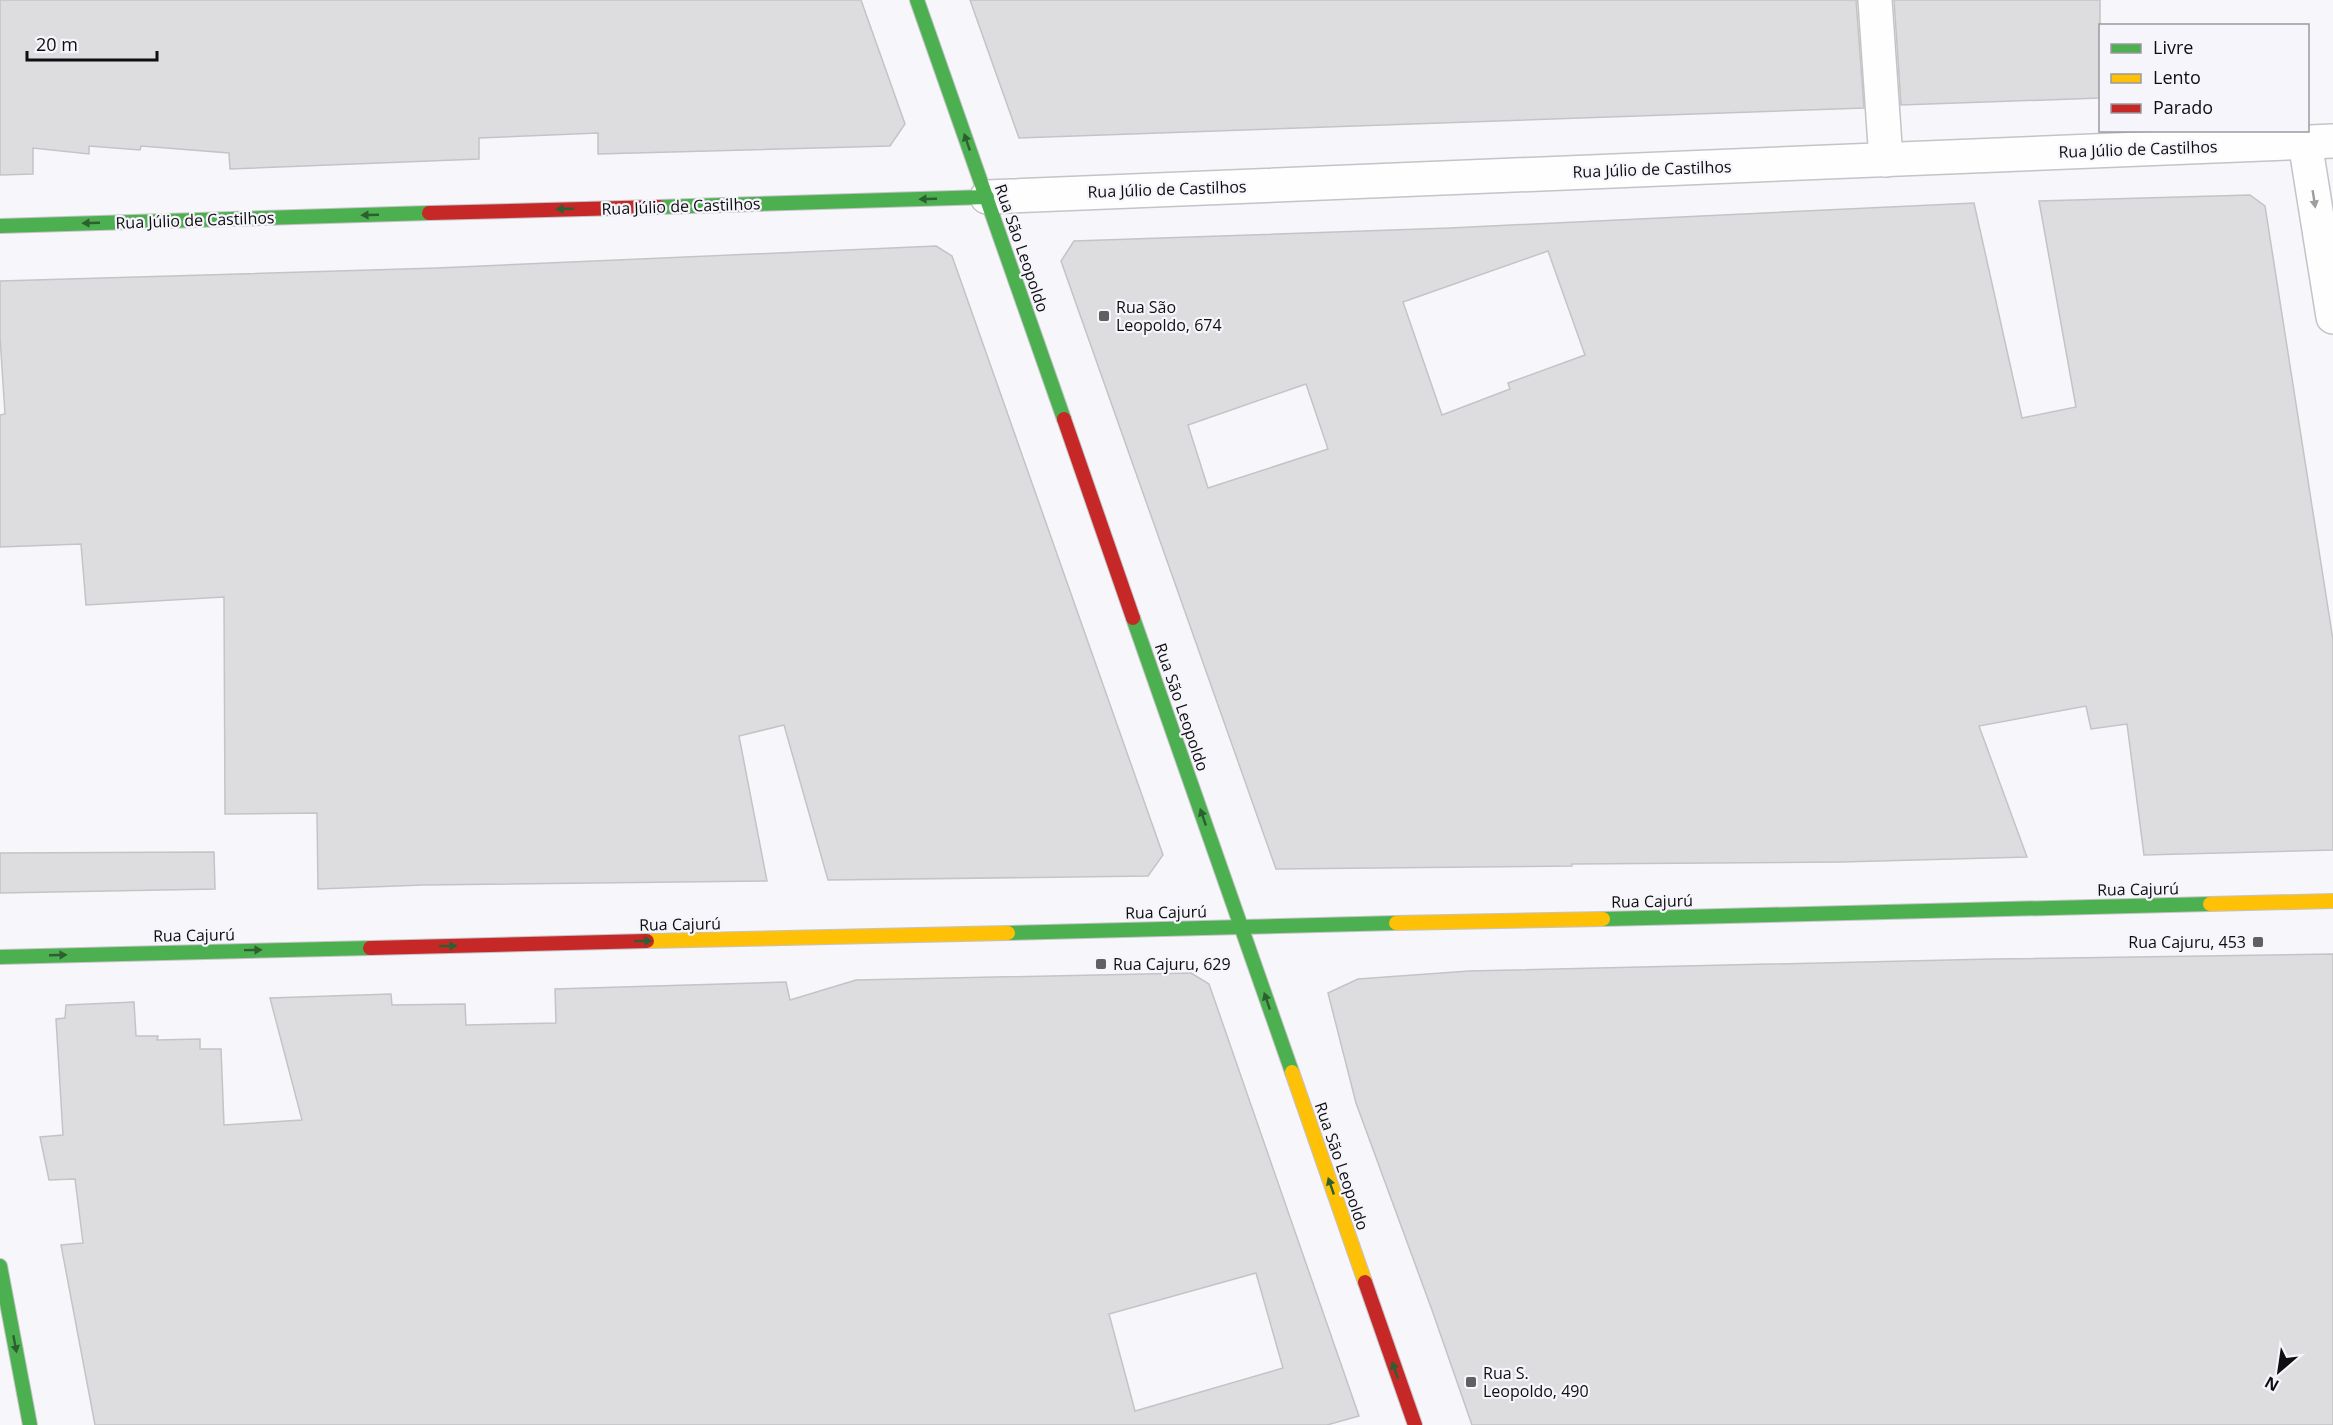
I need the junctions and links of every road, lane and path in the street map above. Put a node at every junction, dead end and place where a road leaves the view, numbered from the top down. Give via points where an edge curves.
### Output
1 (917, 0) edge
2 (1875, 0) edge
3 (2319, 141) edge
4 (1886, 160) junction
5 (987, 197) junction
6 (0, 226) edge
7 (2333, 317) edge
8 (2333, 901) edge
9 (1241, 927) junction
10 (0, 957) edge
11 (0, 1266) edge
12 (30, 1425) edge
13 (1415, 1425) edge

5 -> 1 street, Rua São Leopoldo
2 - 4 street
3 - 4 street, Rua Júlio de Castilhos
3 -> 7 street
4 - 5 street, Rua Júlio de Castilhos
5 -> 6 street, Rua Júlio de Castilhos
9 -> 5 street, Rua São Leopoldo
8 - 9 street, Rua Cajurú
10 -> 9 street, Rua Cajurú
13 -> 9 street, Rua São Leopoldo
11 -> 12 street

